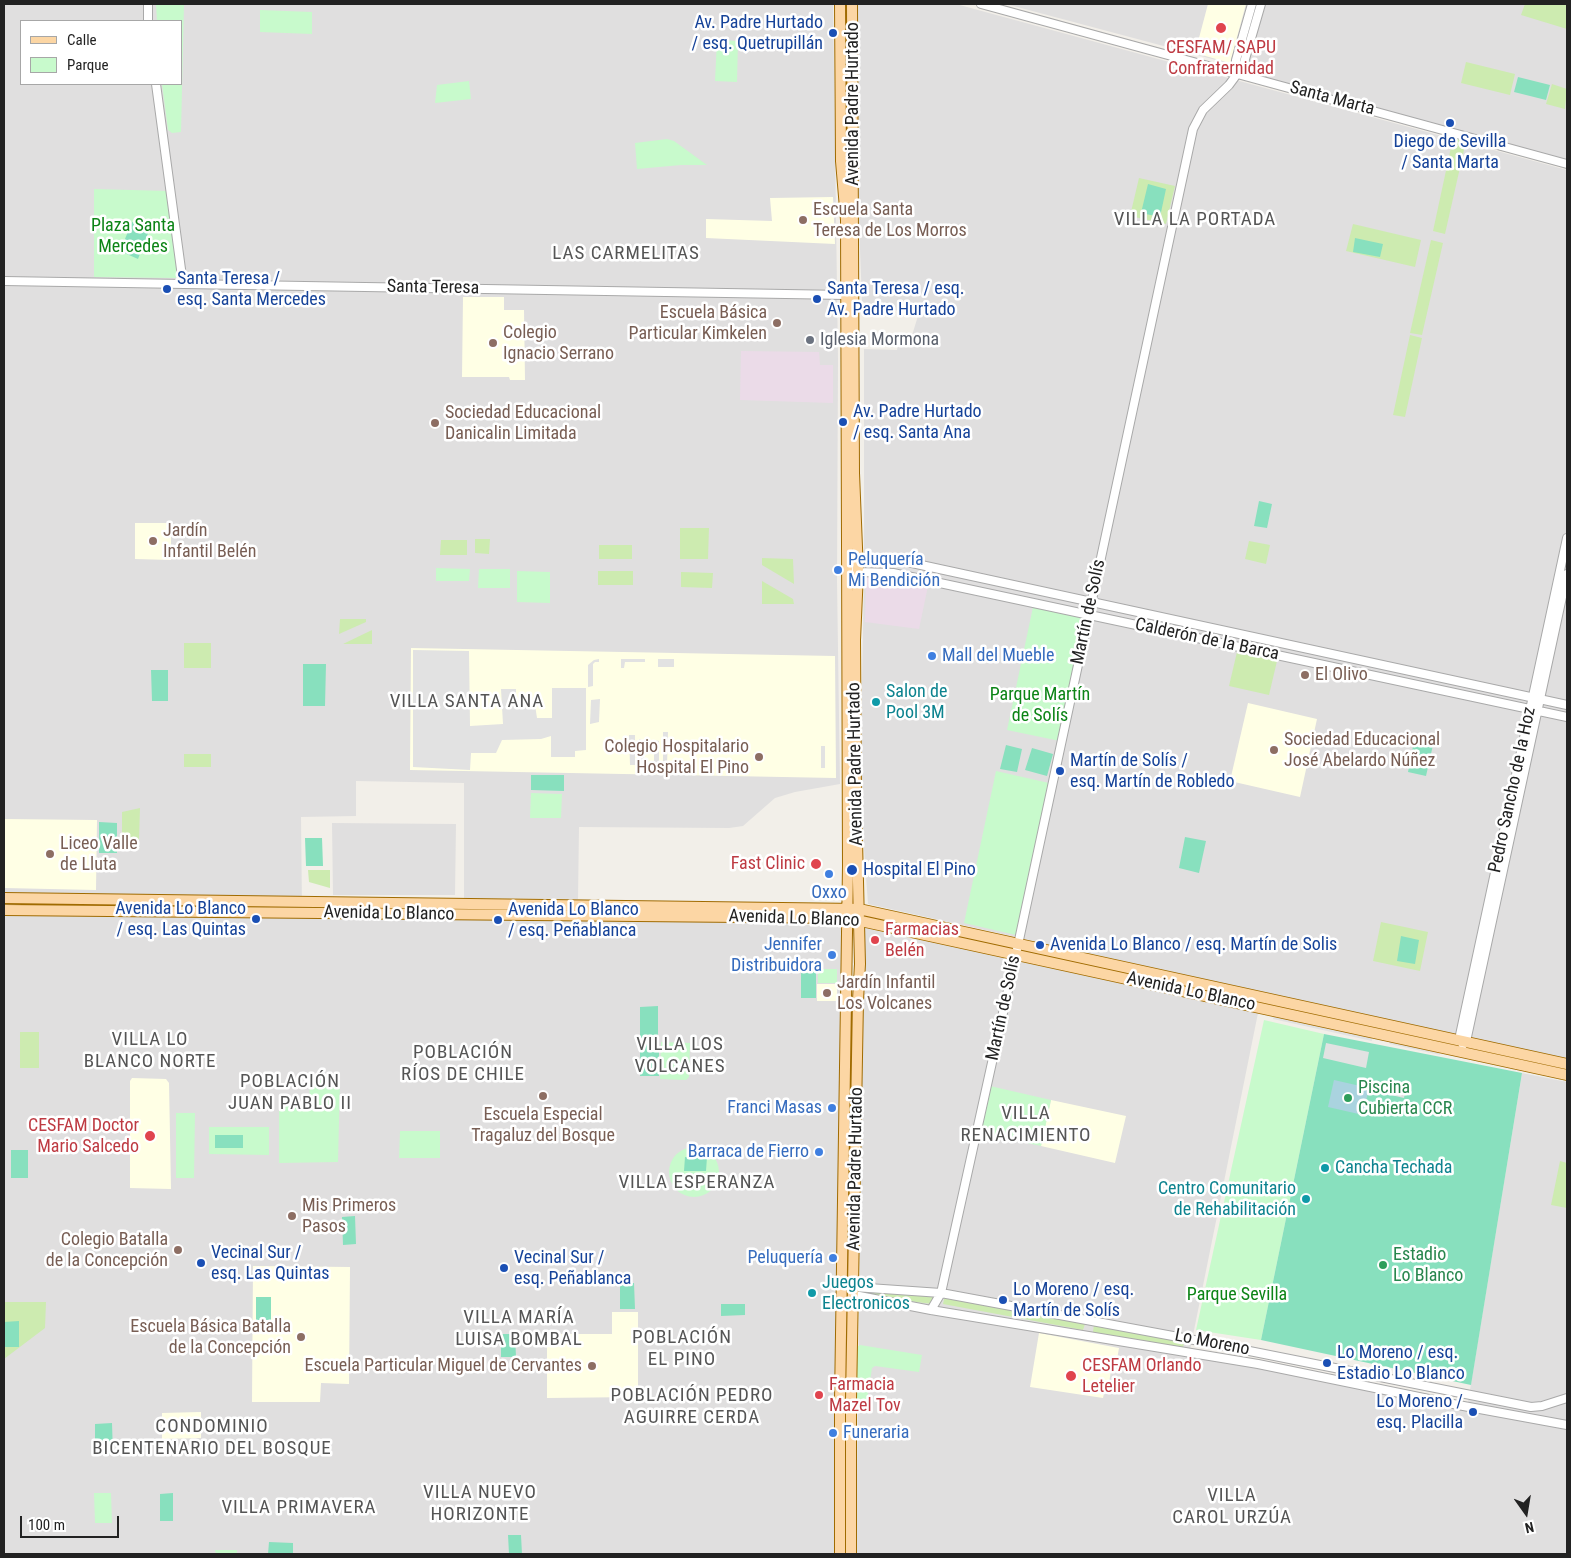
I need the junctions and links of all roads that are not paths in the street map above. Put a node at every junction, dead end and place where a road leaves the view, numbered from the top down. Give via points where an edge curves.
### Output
1 (148, 4) edge
2 (840, 4) edge
3 (852, 4) edge
4 (981, 4) edge
5 (1252, 4) edge
6 (1260, 4) edge
7 (148, 20) edge
8 (1236, 73) junction
9 (156, 85) edge
10 (1567, 164) edge
11 (4, 281) edge
12 (183, 284) junction
13 (846, 294) junction
14 (855, 308) junction
15 (1567, 538) edge
16 (858, 559) junction
17 (904, 562) junction
18 (847, 564) junction
19 (858, 572) junction
20 (1567, 574) edge
21 (903, 575) junction
22 (1092, 602) junction
23 (1089, 614) junction
24 (1537, 698) junction
25 (1567, 705) edge
26 (1534, 710) junction
27 (1567, 718) edge
28 (4, 898) edge
29 (64, 898) junction
30 (4, 910) edge
31 (64, 911) junction
32 (847, 913) junction
33 (860, 914) junction
34 (1017, 949) junction
35 (1463, 1046) junction
36 (1567, 1064) edge
37 (1567, 1075) edge
38 (842, 1281) junction
39 (854, 1291) junction
40 (941, 1293) junction
41 (931, 1310) junction
42 (1089, 1320) junction
43 (1089, 1336) junction
44 (1567, 1398) edge
45 (1567, 1425) edge
46 (840, 1554) edge
47 (851, 1554) edge

1 - 7 street
2 - 13 main road, Avenida Padre Hurtado
3 - 14 main road, Avenida Padre Hurtado
4 - 8 street, Santa Marta
5 - 8 street, Martín de Solís
6 - 8 street, Martín de Solís via 1243,66
8 - 10 street, Santa Marta
8 - 22 street, Martín de Solís via 1229,85 1203,110 1193,129
9 - 12 street
11 - 12 street, Santa Teresa
12 - 13 street, Santa Teresa
13 - 14 street
13 - 18 main road, Avenida Padre Hurtado
14 - 16 main road, Avenida Padre Hurtado via 854,463
15 - 24 street, Pedro Sancho de la Hoz
16 - 17 street, Calderón de la Barca
16 - 18 street, Calderón de la Barca
16 - 19 main road, Avenida Padre Hurtado
17 - 21 street via 907,568
17 - 22 street, Calderón de la Barca
18 - 19 street, Calderón de la Barca
18 - 32 main road, Avenida Padre Hurtado
19 - 21 street, Calderón de la Barca
19 - 33 main road, Avenida Padre Hurtado via 855,713
20 - 24 street, Pedro Sancho de la Hoz
21 - 23 street, Calderón de la Barca
22 - 23 street, Martín de Solís
22 - 24 street, Calderón de la Barca
23 - 26 street, Calderón de la Barca
23 - 34 street, Martín de Solís
24 - 25 street, Calderón de la Barca
24 - 26 street, Pedro Sancho de la Hoz
26 - 27 street, Calderón de la Barca
26 - 35 street, Pedro Sancho de la Hoz via 1460,1035
28 - 29 main road, Avenida Lo Blanco
29 - 31 main road
29 - 32 main road, Avenida Lo Blanco
30 - 31 main road, Avenida Lo Blanco
31 - 32 main road, Avenida Lo Blanco
32 - 33 main road, Avenida Lo Blanco
32 - 38 main road, Avenida Padre Hurtado
33 - 34 main road, Avenida Lo Blanco
33 - 39 main road, Avenida Padre Hurtado
34 - 35 main road, Avenida Lo Blanco
34 - 40 street, Martín de Solís
35 - 36 main road, Avenida Lo Blanco
35 - 37 main road, Avenida Lo Blanco
38 - 39 main road via 846,1289
38 - 46 main road, Avenida Padre Hurtado
39 - 40 street, Lo Moreno
39 - 41 street, Lo Moreno
39 - 47 main road, Avenida Padre Hurtado
40 - 41 street, Martín de Solís
40 - 42 street, Lo Moreno
41 - 43 street, Lo Moreno
42 - 43 street
42 - 44 street, Lo Moreno via 1531,1407
43 - 45 street, Lo Moreno via 1258,1364

